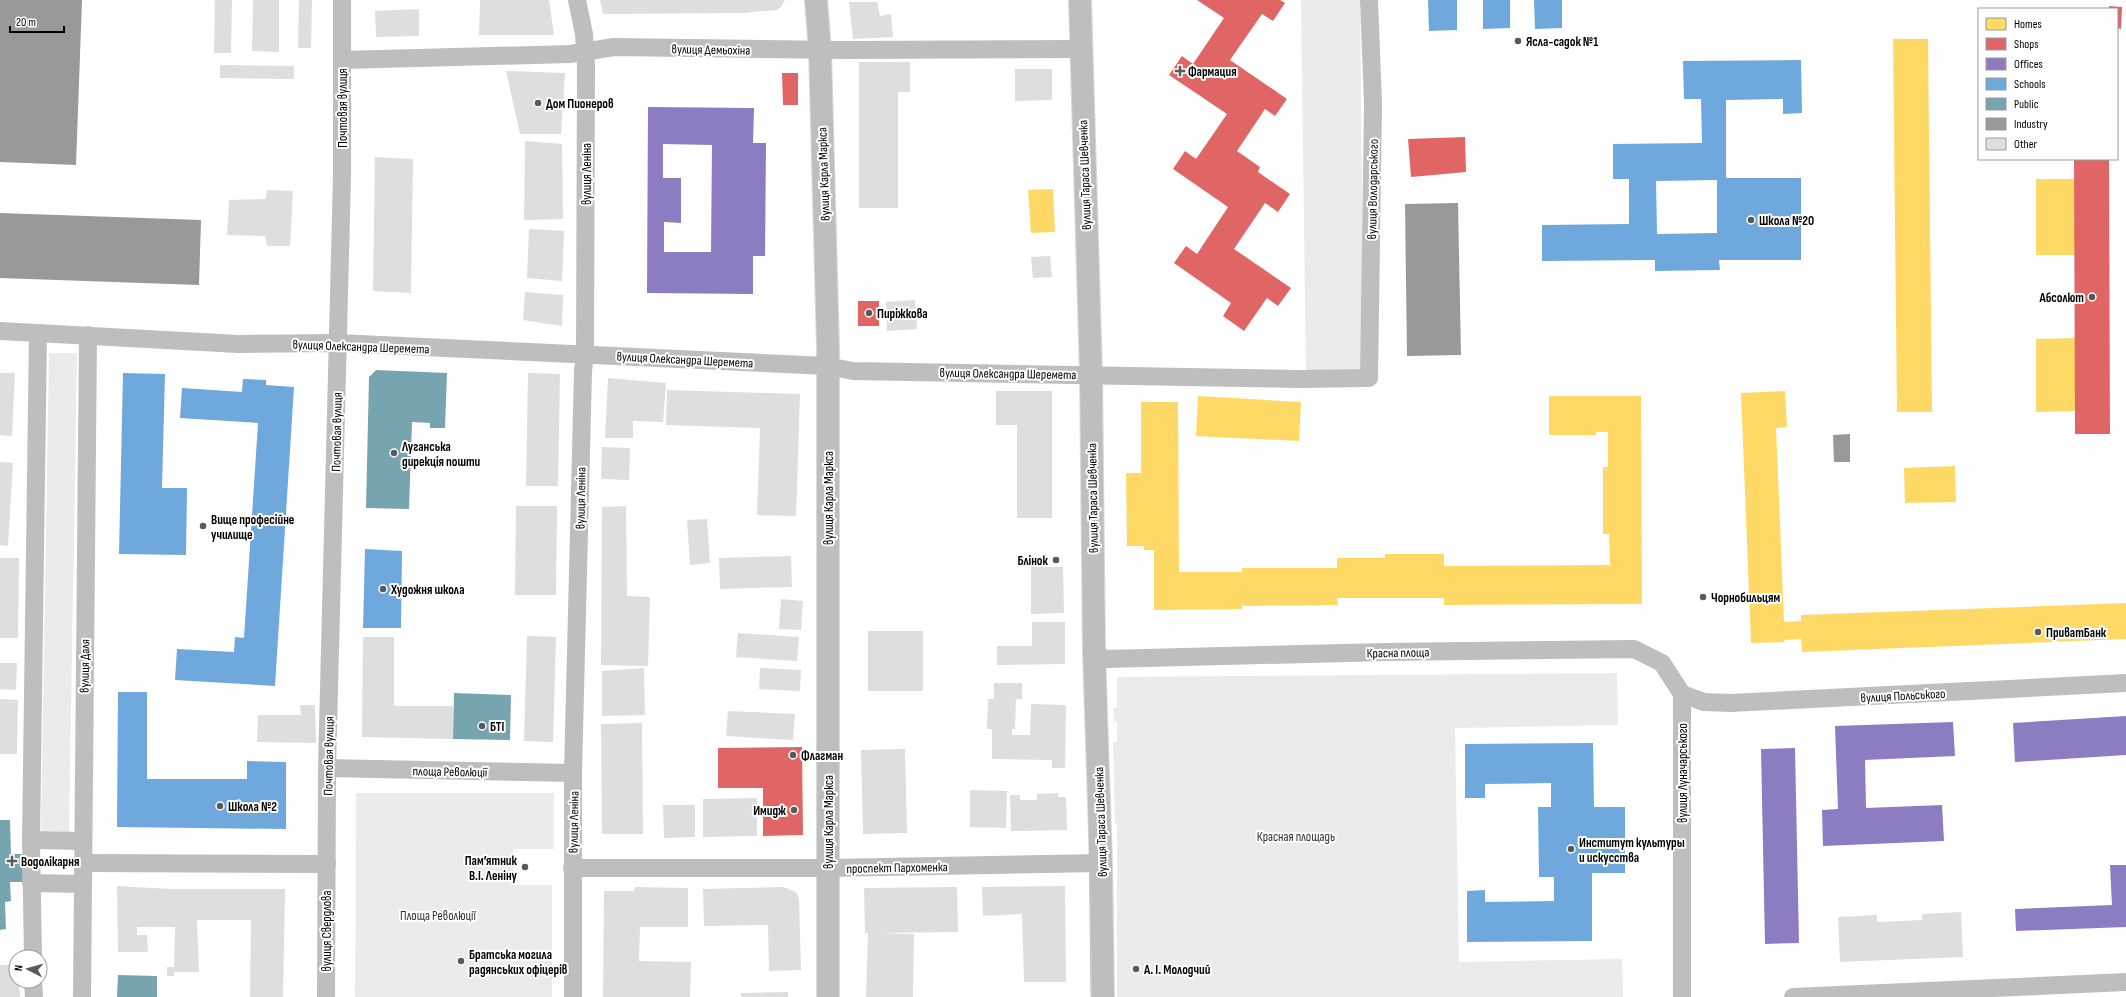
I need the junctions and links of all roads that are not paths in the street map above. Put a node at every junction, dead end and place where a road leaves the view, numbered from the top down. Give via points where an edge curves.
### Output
1 (342, 0) edge
2 (577, 0) edge
3 (816, 0) edge
4 (1080, 0) edge
5 (1369, 0) edge
6 (1080, 48) junction
7 (820, 50) junction
8 (586, 52) junction
9 (342, 60) junction
10 (0, 331) edge
11 (38, 333) junction
12 (88, 335) junction
13 (338, 343) junction
14 (585, 354) junction
15 (827, 366) junction
16 (1091, 374) junction
17 (1369, 378) joint
18 (1094, 653) junction
19 (2126, 683) edge
20 (1682, 694) junction
21 (327, 768) junction
22 (573, 773) junction
23 (31, 840) junction
24 (82, 841) junction
25 (82, 862) junction
26 (1102, 862) junction
27 (327, 864) junction
28 (572, 868) junction
29 (828, 868) junction
30 (32, 883) junction
31 (82, 884) junction
32 (33, 949) edge
33 (2126, 982) edge
34 (82, 997) edge
35 (326, 997) edge
36 (573, 997) edge
37 (828, 997) edge
38 (1103, 997) edge
39 (1682, 997) edge
40 (1793, 997) edge

1 - 9 street, Почтовая вулиця
2 - 8 street, вулиця Леніна
3 - 7 main road, вулиця Карла Маркса
4 - 6 main road, вулиця Тараса Шевченка
5 - 17 street, вулиця Володарського via 1372,104
6 - 7 street, вулиця Демьохіна
6 - 16 main road, вулиця Тараса Шевченка
7 - 8 street, вулиця Демьохіна via 614,47
7 - 15 main road, вулиця Карла Маркса
8 - 9 street, вулиця Демьохіна
8 - 14 street, вулиця Леніна
9 - 13 street, Почтовая вулиця
10 - 11 street, вулиця Олександра Шеремета
11 - 12 street, вулиця Олександра Шеремета
11 - 23 street
12 - 13 street, вулиця Олександра Шеремета via 238,344
12 - 24 street, вулиця Даля
13 - 14 street, вулиця Олександра Шеремета
13 - 21 street, Почтовая вулиця
14 - 15 street, вулиця Олександра Шеремета
14 - 22 street, вулиця Леніна
15 - 16 street, вулиця Олександра Шеремета via 853,371
15 - 29 main road, вулиця Карла Маркса
16 - 17 street, вулиця Олександра Шеремета via 1292,379
16 - 18 main road, вулиця Тараса Шевченка
18 - 20 street, Красна площа via 1104,659 1634,649 1662,663
18 - 26 main road, вулиця Тараса Шевченка
19 - 20 street, вулиця Польського via 1731,703 1704,702
20 - 39 street, вулиця Луначарського
21 - 22 street, площа Революції
21 - 27 street, Почтовая вулиця
22 - 28 street, вулиця Леніна
23 - 24 street
23 - 30 street
24 - 25 street, вулиця Даля
25 - 27 street
25 - 31 street, вулиця Даля
26 - 29 street, проспект Пархоменка
26 - 38 main road, вулиця Тараса Шевченка
27 - 35 street, вулиця Свердлова
28 - 29 street, проспект Пархоменка
28 - 36 street, вулиця Леніна
29 - 37 main road, вулиця Карла Маркса
30 - 31 street
30 - 32 street
31 - 34 street, вулиця Даля
33 - 40 street

